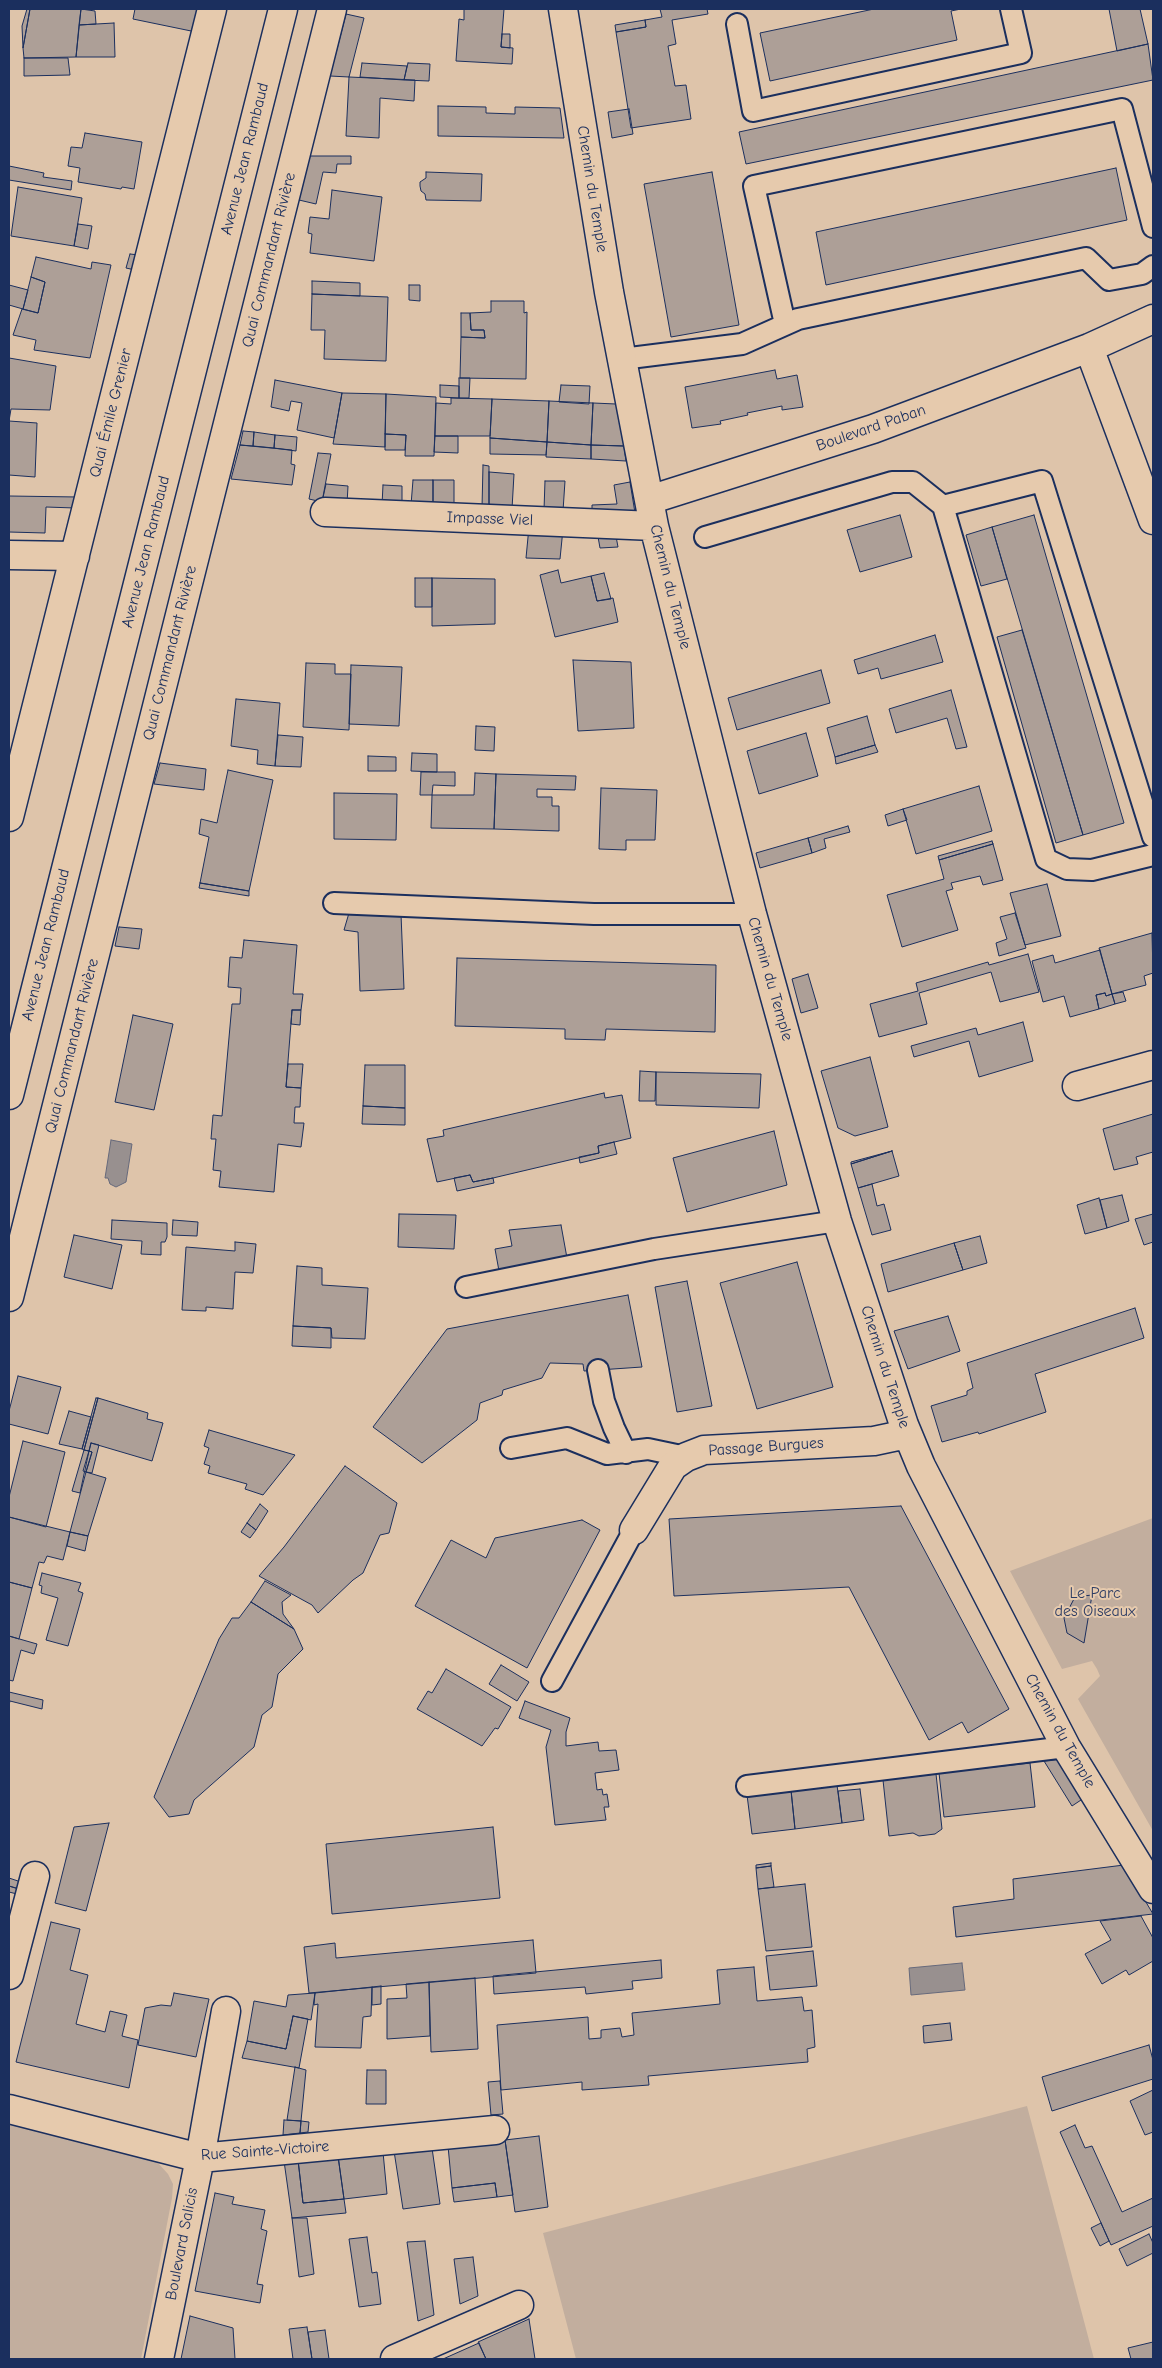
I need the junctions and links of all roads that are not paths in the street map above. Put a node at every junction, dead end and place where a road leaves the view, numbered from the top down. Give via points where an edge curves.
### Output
1 (212, 9) edge
2 (283, 9) edge
3 (332, 9) edge
4 (563, 9) edge
5 (1011, 9) edge
6 (737, 24) dead end
7 (1153, 227) edge
8 (1153, 266) edge
9 (1153, 319) edge
10 (785, 324) junction
11 (1089, 348) junction
12 (622, 359) junction
13 (943, 506) junction
14 (326, 512) dead end
15 (651, 513) junction
16 (1153, 520) edge
17 (705, 537) dead end
18 (9, 555) edge
19 (75, 556) junction
20 (10, 811) edge
21 (1153, 836) edge
22 (1153, 856) edge
23 (334, 903) dead end
24 (752, 914) junction
25 (1153, 1065) edge
26 (1077, 1086) dead end
27 (9, 1095) edge
28 (837, 1221) junction
29 (466, 1287) dead end
30 (9, 1297) edge
31 (598, 1370) dead end
32 (907, 1434) junction
33 (511, 1448) dead end
34 (626, 1453) junction
35 (686, 1457) junction
36 (634, 1530) joint
37 (552, 1681) dead end
38 (1066, 1746) junction
39 (747, 1786) dead end
40 (34, 1876) dead end
41 (1153, 1889) edge
42 (9, 1974) edge
43 (226, 2011) dead end
44 (9, 2109) edge
45 (496, 2130) dead end
46 (200, 2158) junction
47 (519, 2305) dead end
48 (159, 2359) edge
49 (395, 2359) edge

1 - 19 street, Quai Émile Grenier
2 - 27 street, Avenue Jean Rambaud
3 - 30 street, Quai Commandant Rivière
4 - 12 street, Chemin du Temple
5 - 6 lane via 1021,53 753,111
7 - 10 lane via 1122,109 754,186
8 - 10 lane via 1142,274 1109,280 1086,258
9 - 11 street, Boulevard Paban
10 - 12 lane via 742,344
11 - 15 street, Boulevard Paban
11 - 16 street
12 - 15 street, Chemin du Temple
13 - 17 lane via 913,482 892,482
13 - 21 lane via 1042,481
13 - 22 lane via 1046,859 1068,869 1092,870
14 - 15 street, Impasse Viel
15 - 24 street, Chemin du Temple
18 - 19 street
19 - 20 street, Quai Émile Grenier
23 - 24 lane via 594,914
24 - 28 street, Chemin du Temple
25 - 26 street
28 - 29 lane via 654,1249
28 - 32 street, Chemin du Temple
31 - 34 lane via 604,1401
32 - 35 street, Passage Burgues via 874,1441 704,1450
32 - 38 street, Chemin du Temple via 925,1475
33 - 34 lane via 568,1438 607,1454
34 - 35 lane via 648,1449
35 - 36 street, Passage Burgues via 672,1466
36 - 37 lane
38 - 39 lane
38 - 41 street, Chemin du Temple
40 - 42 street
43 - 46 street, Boulevard Salicis
44 - 46 street, Rue Sainte-Victoire
45 - 46 street, Rue Sainte-Victoire
46 - 48 street, Boulevard Salicis
47 - 49 street

